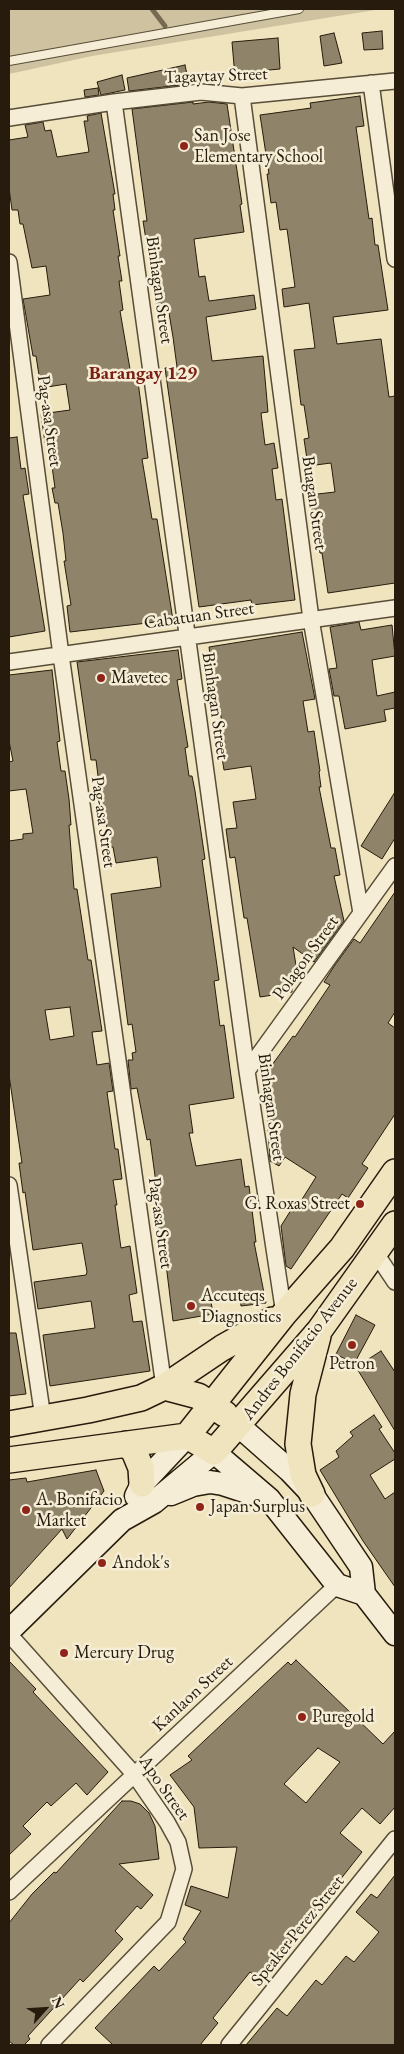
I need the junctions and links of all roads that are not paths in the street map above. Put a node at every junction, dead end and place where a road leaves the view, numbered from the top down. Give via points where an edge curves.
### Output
1 (299, 9) edge
2 (9, 60) edge
3 (395, 81) edge
4 (371, 84) junction
5 (242, 96) junction
6 (114, 102) junction
7 (9, 118) edge
8 (395, 259) edge
9 (9, 262) edge
10 (395, 608) edge
11 (311, 619) junction
12 (187, 638) junction
13 (61, 655) junction
14 (9, 662) edge
15 (395, 866) edge
16 (362, 913) junction
17 (247, 1071) junction
18 (395, 1172) edge
19 (9, 1184) edge
20 (395, 1224) edge
21 (375, 1252) junction
22 (395, 1282) edge
23 (284, 1314) junction
24 (319, 1331) junction
25 (164, 1387) junction
26 (212, 1404) junction
27 (43, 1418) junction
28 (9, 1424) edge
29 (239, 1426) junction
30 (187, 1436) junction
31 (126, 1444) junction
32 (214, 1452) junction
33 (9, 1460) edge
34 (148, 1493) junction
35 (312, 1494) junction
36 (269, 1499) junction
37 (337, 1585) junction
38 (364, 1594) junction
39 (9, 1632) edge
40 (395, 1634) edge
41 (134, 1774) junction
42 (395, 1839) edge
43 (9, 1892) edge
44 (49, 2045) edge
45 (229, 2045) edge

1 - 2 lane
3 - 4 street, Tagaytay Street
4 - 5 street, Tagaytay Street
4 - 8 street
5 - 6 street, Tagaytay Street via 201,92
5 - 11 street, Buagan Street
6 - 7 street, Tagaytay Street
6 - 12 street, Binhagan Street
9 - 13 street, Pag-asa Street
10 - 11 street, Cabatuan Street
11 - 12 street, Cabatuan Street
11 - 16 street, Buagan Street
12 - 13 street, Cabatuan Street
12 - 17 street, Binhagan Street
13 - 14 street, Cabatuan Street
13 - 25 street, Pag-asa Street
15 - 16 street, Polagon Street
16 - 17 street, Polagon Street
17 - 23 street, Binhagan Street
18 - 23 main road, Andres Bonifacio Avenue via 342,1248
19 - 27 street
20 - 21 main road, Andres Bonifacio Avenue
21 - 22 street
21 - 24 main road, Andres Bonifacio Avenue
23 - 25 main road via 222,1348
23 - 26 main road, Andres Bonifacio Avenue
24 - 29 main road, Andres Bonifacio Avenue
24 - 35 main road via 303,1394 298,1444 303,1475
25 - 26 main road, Andres Bonifacio Avenue via 198,1396
25 - 27 main road via 141,1398
26 - 29 main road, Andres Bonifacio Avenue
26 - 30 main road, Andres Bonifacio Avenue
27 - 28 main road
29 - 32 main road, Andres Bonifacio Avenue
29 - 35 main road
30 - 31 main road
30 - 32 main road
30 - 34 main road
31 - 33 main road
31 - 34 main road via 134,1451
32 - 34 main road
32 - 36 main road
34 - 36 main road via 210,1482
34 - 39 main road
35 - 38 main road via 361,1567
36 - 37 main road
37 - 38 main road
37 - 41 street, Kanlaon Street
38 - 40 main road
39 - 41 street, Apo Street
41 - 43 street, Kanlaon Street
41 - 44 street, Apo Street via 178,1842 184,1869 178,1894 168,1922
42 - 45 street, Speaker Perez Street

